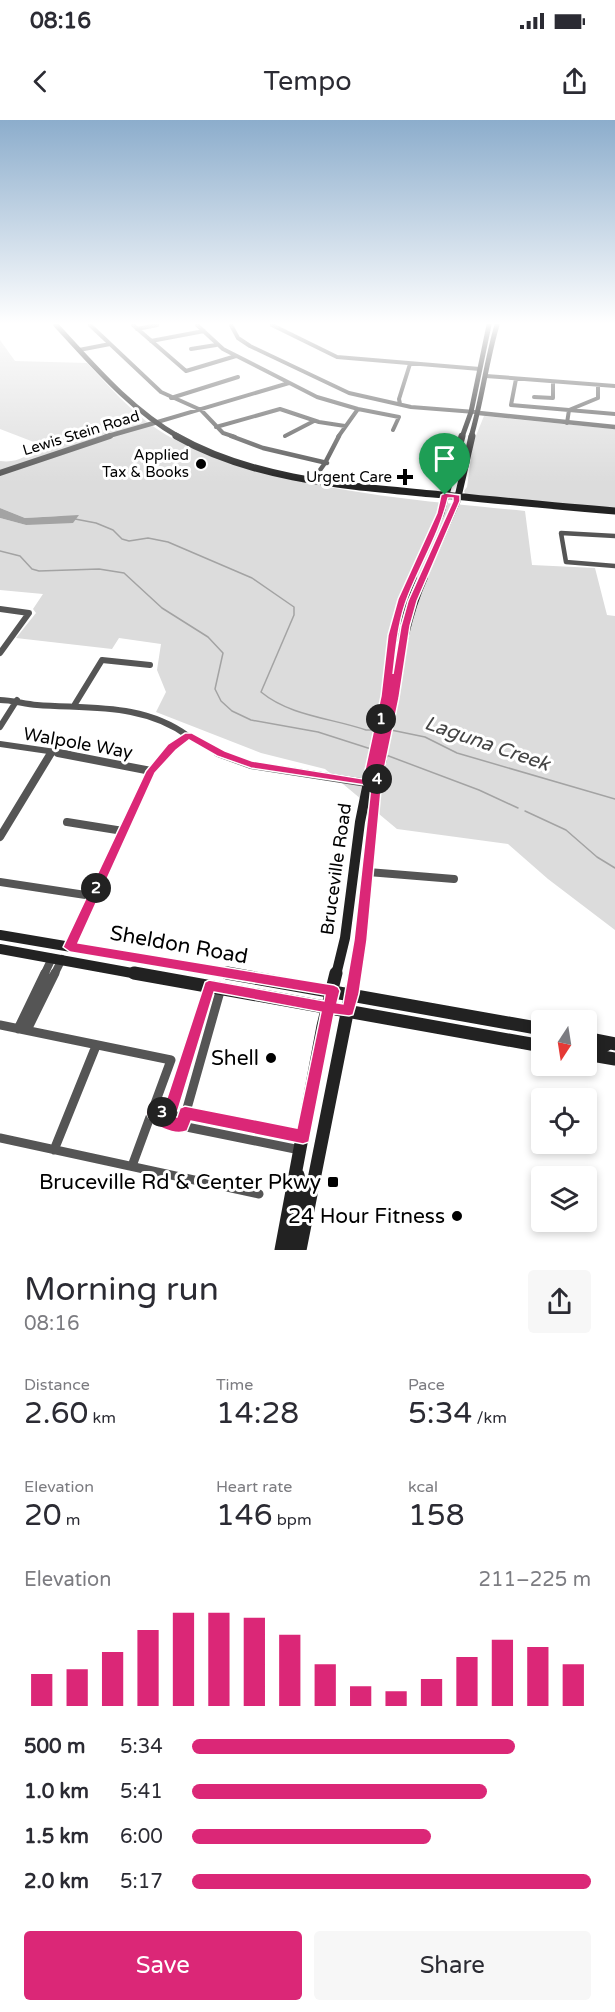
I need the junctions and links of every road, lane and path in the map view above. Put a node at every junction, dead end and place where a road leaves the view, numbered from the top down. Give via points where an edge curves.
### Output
1 (107, 378) edge
2 (146, 378) edge
3 (236, 378) edge
4 (279, 378) edge
5 (314, 378) edge
6 (406, 378) edge
7 (478, 378) edge
8 (483, 378) edge
9 (486, 378) edge
10 (501, 378) edge
11 (516, 379) junction
12 (553, 382) junction
13 (289, 383) junction
14 (598, 385) junction
15 (615, 386) edge
16 (484, 387) junction
17 (534, 397) dead end
18 (171, 398) junction
19 (400, 404) junction
20 (358, 409) junction
21 (201, 410) junction
22 (569, 410) junction
23 (471, 412) junction
24 (479, 413) junction
25 (615, 414) edge
26 (314, 421) junction
27 (154, 423) junction
28 (567, 423) junction
29 (345, 426) junction
30 (216, 427) junction
31 (615, 427) edge
32 (393, 430) dead end
33 (285, 436) dead end
34 (327, 463) junction
35 (0, 472) edge
36 (313, 480) junction
37 (445, 498) junction
38 (457, 499) junction
39 (615, 512) edge
40 (615, 516) edge
41 (615, 536) edge
42 (615, 566) edge
43 (0, 609) edge
44 (0, 653) edge
45 (150, 665) dead end
46 (0, 700) edge
47 (17, 700) junction
48 (75, 704) junction
49 (385, 723) junction
50 (0, 727) edge
51 (188, 736) junction
52 (0, 744) edge
53 (51, 752) junction
54 (375, 770) junction
55 (151, 771) junction
56 (367, 783) junction
57 (67, 822) dead end
58 (123, 831) junction
59 (0, 837) edge
60 (368, 872) junction
61 (454, 879) dead end
62 (0, 882) edge
63 (92, 896) junction
64 (0, 935) edge
65 (70, 947) junction
66 (0, 949) edge
67 (57, 958) junction
68 (215, 987) junction
69 (334, 991) junction
70 (352, 994) junction
71 (328, 1007) junction
72 (349, 1010) junction
73 (0, 1025) edge
74 (531, 1027) edge
75 (23, 1029) junction
76 (597, 1041) edge
77 (531, 1044) edge
78 (615, 1045) edge
79 (96, 1046) junction
80 (597, 1046) edge
81 (597, 1056) edge
82 (615, 1059) edge
83 (170, 1110) junction
84 (153, 1113) junction
85 (185, 1113) junction
86 (167, 1123) junction
87 (182, 1126) junction
88 (0, 1138) edge
89 (302, 1143) junction
90 (54, 1150) junction
91 (132, 1166) junction
92 (297, 1168) junction
93 (259, 1194) dead end
94 (281, 1250) edge
95 (291, 1250) edge
96 (300, 1250) edge

1 - 27 main road
2 - 18 street
3 - 18 street
4 - 13 street
5 - 19 street via 349,393
6 - 19 street
7 - 23 main road, Bruceville Road
8 - 16 main road
9 - 16 main road, Bruceville Road
10 - 11 street
11 - 12 street
11 - 22 street via 511,405
12 - 14 street
12 - 17 street via 553,398
13 - 20 street via 317,397
13 - 21 street
14 - 15 street
14 - 22 street via 598,398
16 - 24 main road, Bruceville Road
18 - 21 street
19 - 23 street
20 - 29 street
20 - 32 street via 399,417
21 - 27 street
21 - 30 street
22 - 25 street
22 - 28 street
23 - 24 street
23 - 37 main road, Bruceville Road
24 - 28 street
24 - 38 main road, Bruceville Road
26 - 29 street
26 - 30 street via 280,409
26 - 33 street
27 - 35 street, Lewis Stein Road
27 - 36 main road via 182,440 226,458
28 - 31 street
29 - 34 street
30 - 34 street via 253,445
34 - 36 street
36 - 37 main road via 381,493
37 - 38 main road
37 - 49 main road, Bruceville Road via 402,599 393,635
38 - 39 main road
38 - 40 main road
38 - 49 main road, Bruceville Road via 413,601
41 - 42 street via 561,533 566,562
43 - 44 street via 29,613
45 - 48 street via 102,660
46 - 47 street, Walpole Way
47 - 48 street, Walpole Way via 31,705
47 - 50 street
48 - 51 street, Walpole Way via 154,716 172,723
49 - 54 main road, Bruceville Road
51 - 55 street
51 - 56 street, Walpole Way via 251,765
52 - 53 street, Walpole Way
53 - 55 street, Walpole Way
53 - 59 street
54 - 56 main road, Bruceville Road
54 - 60 main road, Bruceville Road
55 - 58 street
56 - 69 main road, Bruceville Road
57 - 58 street
58 - 63 street
60 - 61 street
60 - 70 main road, Bruceville Road
62 - 63 street
63 - 65 street
64 - 65 main road, Sheldon Road
65 - 69 main road, Sheldon Road
66 - 67 main road, Sheldon Road
67 - 68 main road, Sheldon Road
67 - 75 street
68 - 71 main road, Sheldon Road
68 - 83 street
68 - 85 street
69 - 70 main road, Sheldon Road
69 - 71 main road, Bruceville Road
70 - 72 main road, Bruceville Road
70 - 74 main road, Sheldon Road
71 - 72 main road, Sheldon Road
71 - 89 main road, Bruceville Road
72 - 77 main road, Sheldon Road
72 - 96 main road, Bruceville Road
73 - 75 street
75 - 79 street
76 - 78 main road
78 - 80 main road
79 - 84 street via 171,1060
79 - 90 street
81 - 82 main road
83 - 84 street
83 - 85 street
83 - 86 street
84 - 86 street
84 - 91 street
85 - 87 street
85 - 89 street
86 - 87 street
87 - 89 street
88 - 90 street
89 - 92 main road, Bruceville Road
90 - 91 street
91 - 93 street
92 - 94 main road, Bruceville Road
92 - 95 main road via 301,1190

